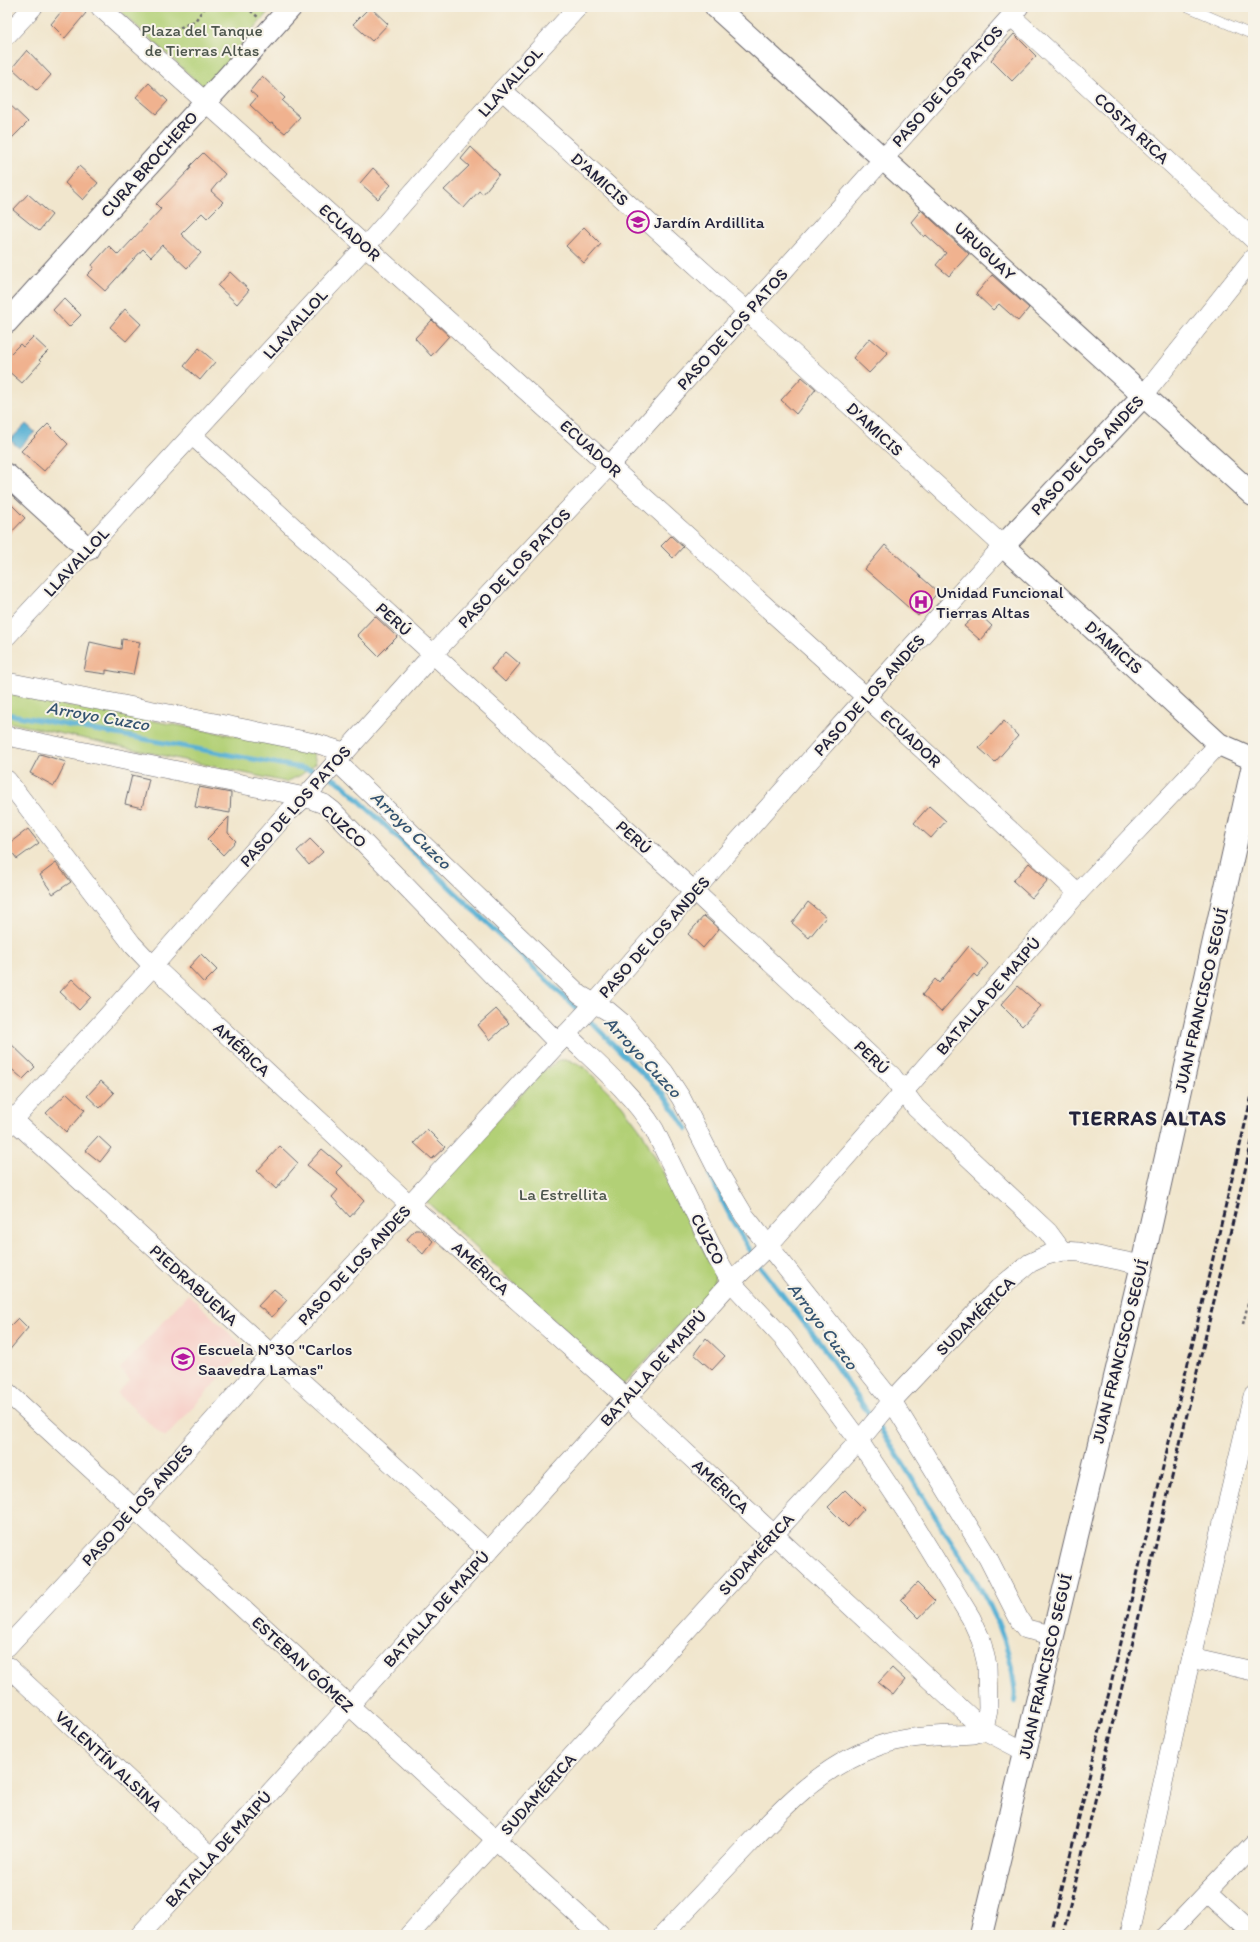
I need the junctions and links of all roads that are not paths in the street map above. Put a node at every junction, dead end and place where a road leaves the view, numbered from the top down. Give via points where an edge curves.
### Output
1 (33, 7) edge
2 (100, 7) edge
3 (291, 7) edge
4 (578, 7) edge
5 (716, 7) edge
6 (1188, 7) edge
7 (1015, 11) edge
8 (7, 35) edge
9 (1253, 35) edge
10 (502, 90) junction
11 (205, 102) junction
12 (884, 158) junction
13 (1253, 239) edge
14 (366, 246) junction
15 (1253, 258) edge
16 (748, 312) junction
17 (7, 322) edge
18 (1143, 396) junction
19 (193, 436) junction
20 (610, 465) junction
21 (7, 475) edge
22 (1253, 495) edge
23 (1003, 546) junction
24 (88, 549) junction
25 (7, 636) edge
26 (433, 654) junction
27 (7, 682) edge
28 (866, 697) junction
29 (7, 736) edge
30 (1219, 744) junction
31 (1253, 759) edge
32 (337, 760) junction
33 (1253, 765) edge
34 (7, 780) edge
35 (311, 790) junction
36 (695, 892) junction
37 (1078, 893) junction
38 (152, 966) junction
39 (587, 1011) junction
40 (562, 1038) junction
41 (905, 1092) junction
42 (9, 1120) edge
43 (410, 1205) junction
44 (765, 1250) junction
45 (1062, 1251) junction
46 (1142, 1265) junction
47 (731, 1282) junction
48 (271, 1355) junction
49 (7, 1392) edge
50 (1253, 1396) edge
51 (626, 1397) junction
52 (888, 1405) junction
53 (1249, 1433) edge
54 (863, 1436) junction
55 (135, 1509) junction
56 (773, 1535) junction
57 (488, 1551) junction
58 (1052, 1635) junction
59 (7, 1647) edge
60 (1191, 1657) junction
61 (7, 1666) edge
62 (1253, 1671) edge
63 (350, 1706) junction
64 (984, 1730) junction
65 (1026, 1752) junction
66 (496, 1839) junction
67 (1253, 1844) edge
68 (210, 1856) junction
69 (1208, 1892) junction
70 (1253, 1933) edge
71 (140, 1935) edge
72 (409, 1935) edge
73 (600, 1935) edge
74 (663, 1935) edge
75 (981, 1935) edge
76 (1129, 1935) edge
77 (1166, 1935) edge

1 - 8 street
2 - 11 street, ECUADOR
3 - 11 street, CURA BROCHERO
4 - 10 street, LLAVALLOL
5 - 12 street, URUGUAY
6 - 9 lane
7 - 12 street, PASO DE LOS PATOS
7 - 13 street, COSTA RICA
10 - 14 street, LLAVALLOL
10 - 16 street, D'AMICIS
11 - 14 street, ECUADOR
11 - 17 street, CURA BROCHERO
12 - 16 street, PASO DE LOS PATOS
12 - 18 street, URUGUAY
14 - 19 street, LLAVALLOL
14 - 20 street, ECUADOR
15 - 18 street, PASO DE LOS ANDES
16 - 20 street, PASO DE LOS PATOS
16 - 23 street, D'AMICIS
18 - 22 street, URUGUAY
18 - 23 street, PASO DE LOS ANDES
19 - 24 street, LLAVALLOL
19 - 26 street, PERÚ
20 - 26 street, PASO DE LOS PATOS
20 - 28 street, ECUADOR
21 - 24 street
23 - 28 street, PASO DE LOS ANDES
23 - 30 street, D'AMICIS
24 - 25 street, LLAVALLOL
26 - 32 street, PASO DE LOS PATOS
26 - 36 street, PERÚ
27 - 32 street via 315,743
28 - 36 street, PASO DE LOS ANDES
28 - 37 street, ECUADOR
29 - 35 street, CUZCO
30 - 31 street, D'AMICIS
30 - 37 street, BATALLA DE MAIPÚ
32 - 35 street, PASO DE LOS PATOS
32 - 39 street via 580,995
33 - 46 street, JUAN FRANCISCO SEGUÍ
34 - 38 street, AMÉRICA via 132,944
35 - 38 street, PASO DE LOS PATOS via 286,814
35 - 40 street, CUZCO
36 - 39 street, PASO DE LOS ANDES
36 - 41 street, PERÚ via 892,1076
37 - 41 street, BATALLA DE MAIPÚ
38 - 42 street, PASO DE LOS PATOS
38 - 43 street, AMÉRICA
39 - 40 street, PASO DE LOS ANDES
39 - 44 street via 608,1011 621,1022 664,1072 681,1098 719,1173
40 - 43 street, PASO DE LOS ANDES
40 - 47 street, CUZCO via 628,1094 642,1110
41 - 44 street, BATALLA DE MAIPÚ
41 - 45 street, PERÚ via 916,1108 1048,1232
42 - 48 street, PIEDRABUENA
43 - 48 street, PASO DE LOS ANDES
43 - 51 street, AMÉRICA
44 - 47 street, BATALLA DE MAIPÚ via 745,1266
44 - 52 street
45 - 46 street, SUDAMÉRICA
45 - 52 street, SUDAMÉRICA via 1030,1262 999,1288
46 - 58 street, JUAN FRANCISCO SEGUÍ
47 - 51 street, BATALLA DE MAIPÚ
47 - 54 street, CUZCO via 784,1339
48 - 55 street, PASO DE LOS ANDES
48 - 57 street, PIEDRABUENA
49 - 55 street, ESTEBAN GÓMEZ
50 - 53 street
51 - 56 street, AMÉRICA
51 - 57 street, BATALLA DE MAIPÚ
52 - 54 street, SUDAMÉRICA
52 - 58 street via 988,1558 1020,1621 1026,1629
53 - 60 street
54 - 56 street, SUDAMÉRICA
54 - 64 street, CUZCO via 971,1618 981,1640 987,1664 988,1709
55 - 59 street, PASO DE LOS ANDES
55 - 63 street, ESTEBAN GÓMEZ
56 - 64 street, AMÉRICA
56 - 66 street, SUDAMÉRICA
57 - 63 street, BATALLA DE MAIPÚ
58 - 65 street, JUAN FRANCISCO SEGUÍ
60 - 62 street
60 - 76 street
61 - 68 street, VALENTÍN ALSINA
63 - 66 street, ESTEBAN GÓMEZ
63 - 68 street, BATALLA DE MAIPÚ
64 - 65 street, AMÉRICA
64 - 74 street via 974,1734 906,1738 878,1746 830,1769 785,1805
65 - 75 street, JUAN FRANCISCO SEGUÍ
66 - 72 street, SUDAMÉRICA
66 - 73 street, ESTEBAN GÓMEZ
67 - 69 street
68 - 71 street, BATALLA DE MAIPÚ
69 - 70 street
69 - 77 street

